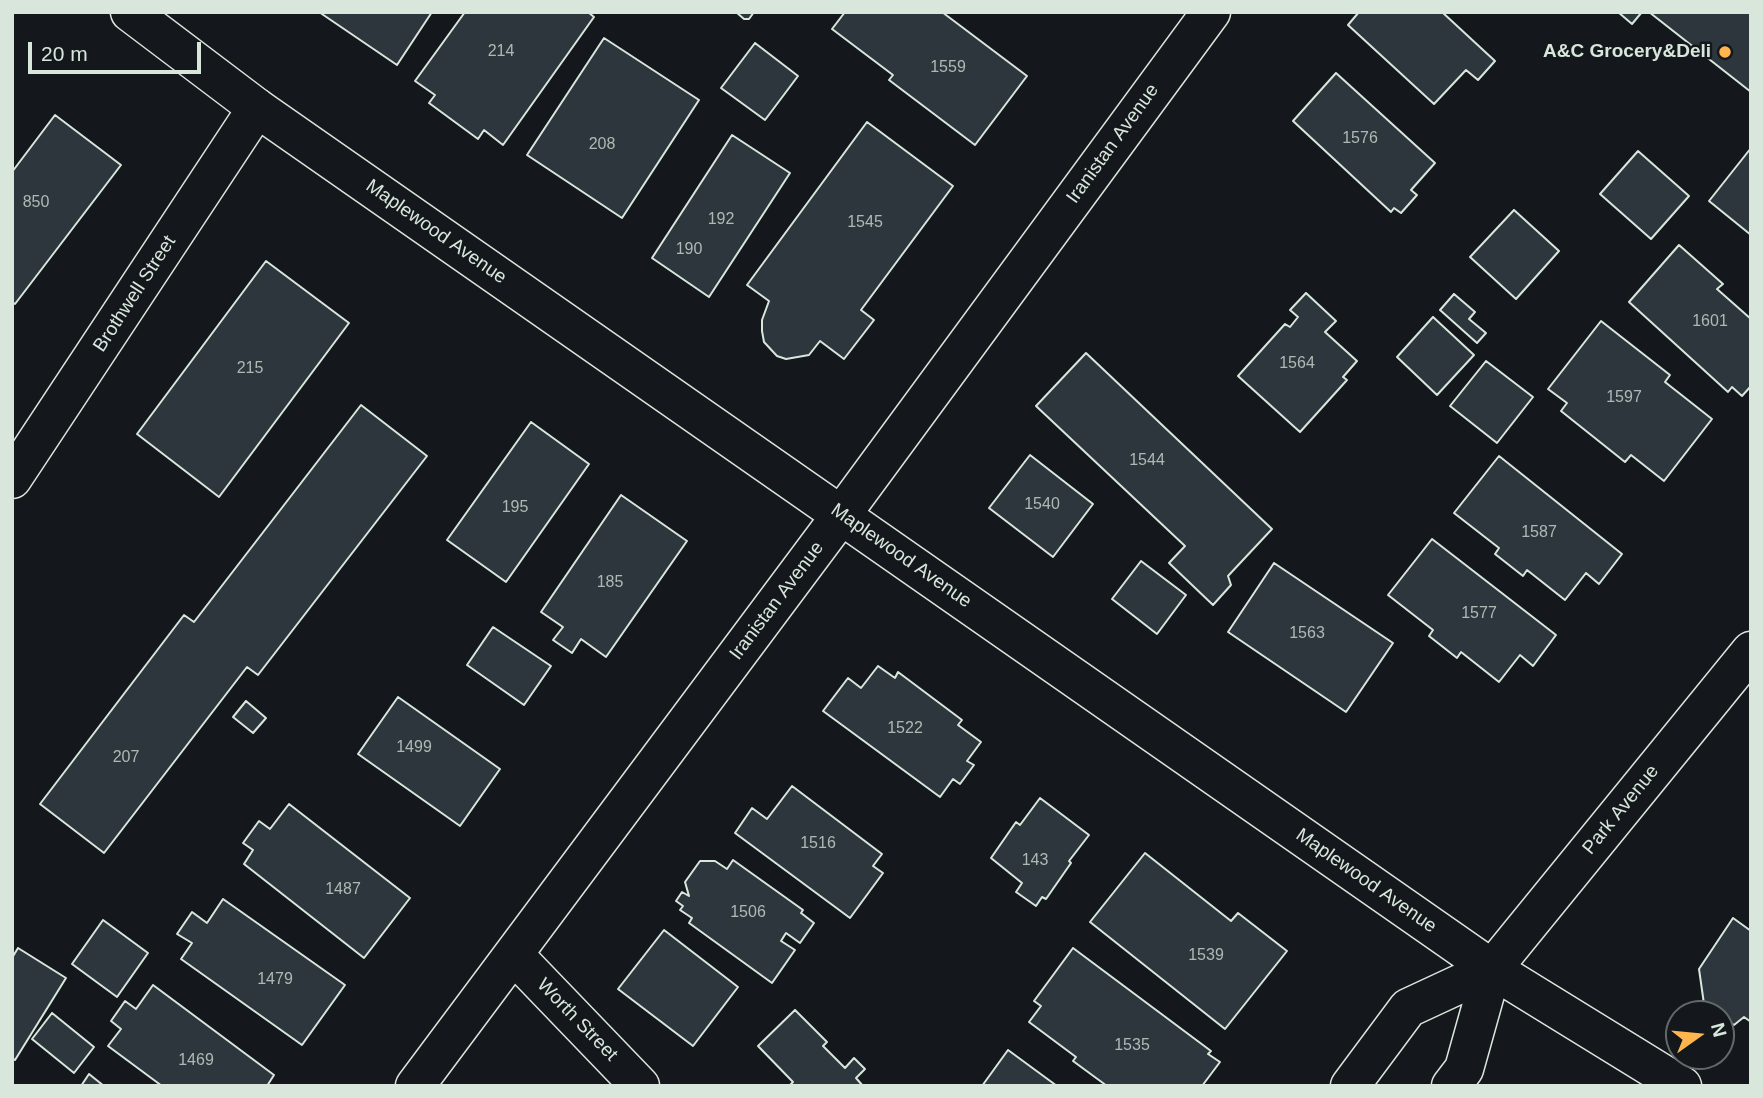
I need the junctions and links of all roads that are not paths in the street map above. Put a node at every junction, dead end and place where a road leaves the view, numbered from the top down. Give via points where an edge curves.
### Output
1 (130, 12) edge
2 (1210, 12) edge
3 (257, 108) junction
4 (12, 479) edge
5 (842, 514) junction
6 (1751, 651) edge
7 (514, 955) junction
8 (1492, 969) junction
9 (415, 1086) edge
10 (640, 1086) edge
11 (1350, 1086) edge
12 (1451, 1086) edge
13 (1682, 1086) edge

1 - 3 street, Maplewood Avenue
2 - 5 street, Iranistan Avenue
3 - 4 street, Brothwell Street
3 - 5 street, Maplewood Avenue
5 - 7 street, Iranistan Avenue
5 - 8 street, Maplewood Avenue
6 - 8 street, Park Avenue
7 - 9 street, Iranistan Avenue
7 - 10 street, Worth Street
8 - 11 street, Park Avenue via 1408,1007
8 - 12 street, Park Avenue via 1464,1069
8 - 13 street, Maplewood Avenue

